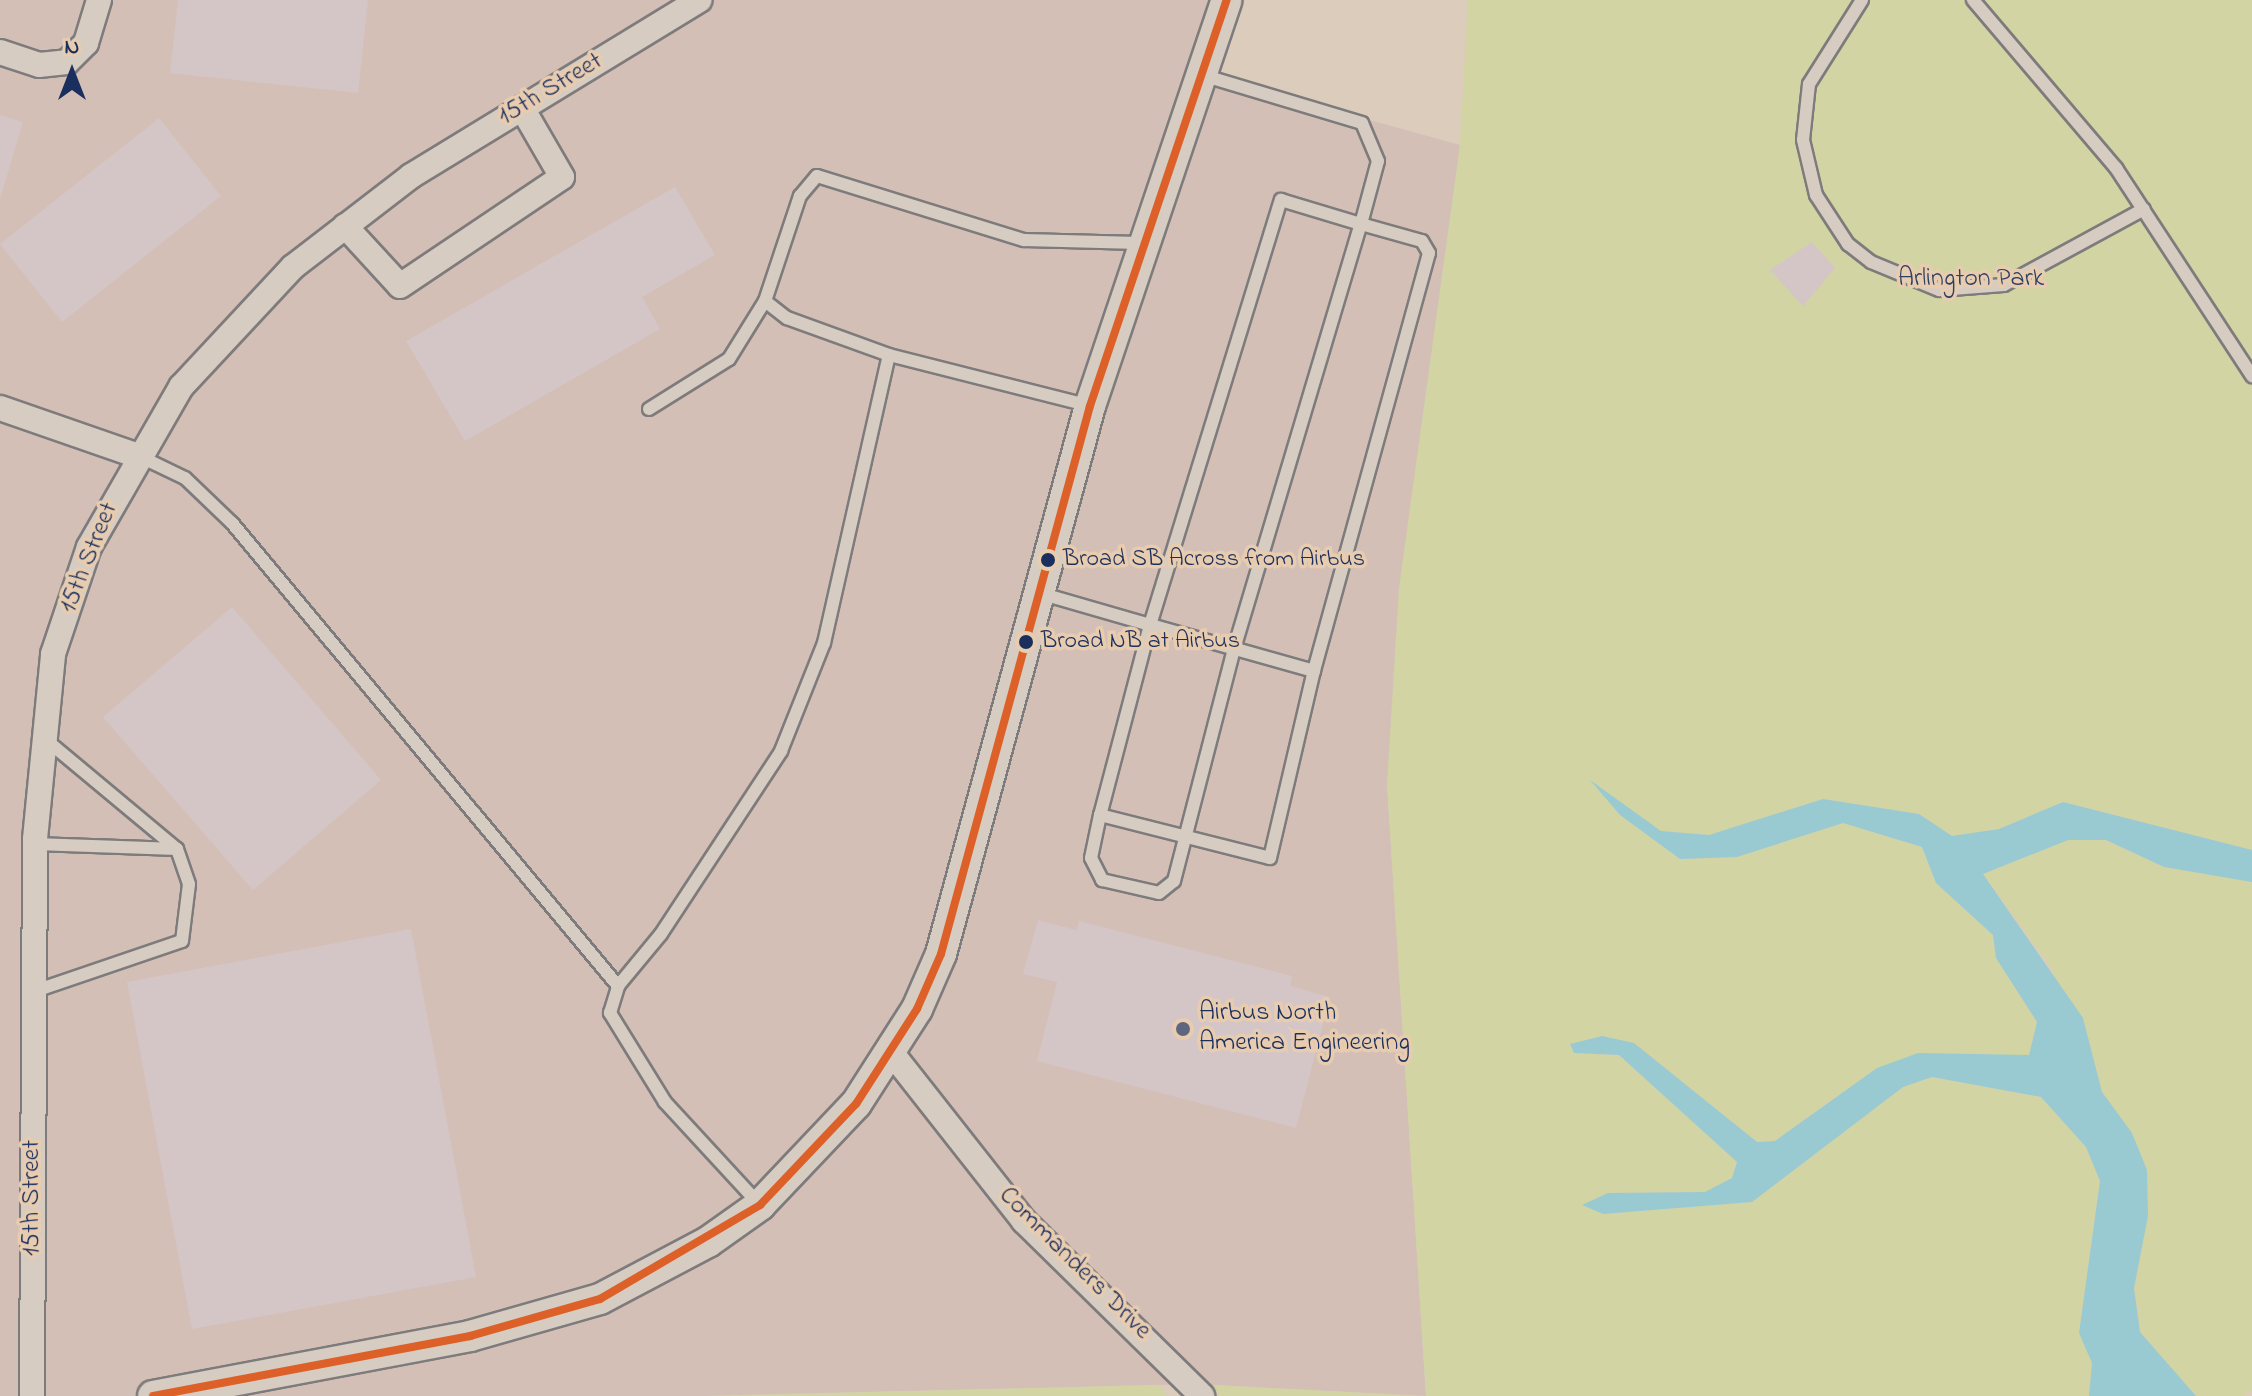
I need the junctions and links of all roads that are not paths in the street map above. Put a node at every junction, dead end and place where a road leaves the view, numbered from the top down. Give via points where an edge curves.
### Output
1 (99, 0) edge
2 (699, 0) edge
3 (1227, 0) edge
4 (1862, 0) edge
5 (1973, 0) edge
6 (0, 52) edge
7 (1200, 74) junction
8 (522, 108) junction
9 (2144, 209) junction
10 (1361, 224) junction
11 (345, 226) junction
12 (1139, 243) junction
13 (765, 301) junction
14 (889, 355) junction
15 (2252, 376) edge
16 (1090, 406) junction
17 (0, 408) edge
18 (649, 409) dead end
19 (136, 455) junction
20 (1039, 593) junction
21 (1150, 625) junction
22 (1234, 649) junction
23 (1314, 671) junction
24 (45, 739) junction
25 (1100, 815) junction
26 (1185, 837) junction
27 (35, 844) junction
28 (177, 849) junction
29 (618, 986) junction
30 (35, 991) junction
31 (891, 1052) junction
32 (760, 1205) junction
33 (32, 1396) edge
34 (153, 1396) edge
35 (1202, 1396) edge

1 - 6 street via 86,43 58,65
2 - 8 street, 15th Street
3 - 7 street
4 - 9 lane via 1809,84 1803,140 1816,195 1843,238 1871,262 1939,290 2004,285
5 - 9 lane via 2045,78
7 - 10 lane via 1362,123 1378,161
7 - 12 street
8 - 11 street, 15th Street
8 - 11 street via 562,177 400,286
9 - 15 lane
10 - 21 lane via 1281,200
10 - 22 lane
10 - 23 lane via 1422,241 1429,253
11 - 19 street, 15th Street via 235,327
12 - 13 lane via 1024,240 817,176 800,196
12 - 16 street
13 - 14 lane via 787,318
13 - 18 lane via 729,359
14 - 16 lane
14 - 29 lane via 824,643 781,751 661,934
16 - 20 street
17 - 19 street
19 - 24 street, 15th Street via 89,547 53,654
19 - 29 lane via 185,478 232,523
20 - 21 lane
20 - 31 street via 961,894 929,982
21 - 22 lane
21 - 25 lane
22 - 23 lane
22 - 26 lane
23 - 26 lane via 1270,858
24 - 27 street, 15th Street
24 - 28 lane
25 - 26 lane
25 - 26 lane via 1091,858 1102,880 1159,893 1174,881
27 - 28 lane
27 - 30 street, 15th Street
28 - 30 lane via 189,884 182,941
29 - 32 lane via 610,1013 665,1102
30 - 33 street, 15th Street
31 - 32 street via 814,1153
31 - 35 street, Commanders Drive via 1024,1221
32 - 34 street via 650,1276 544,1317

